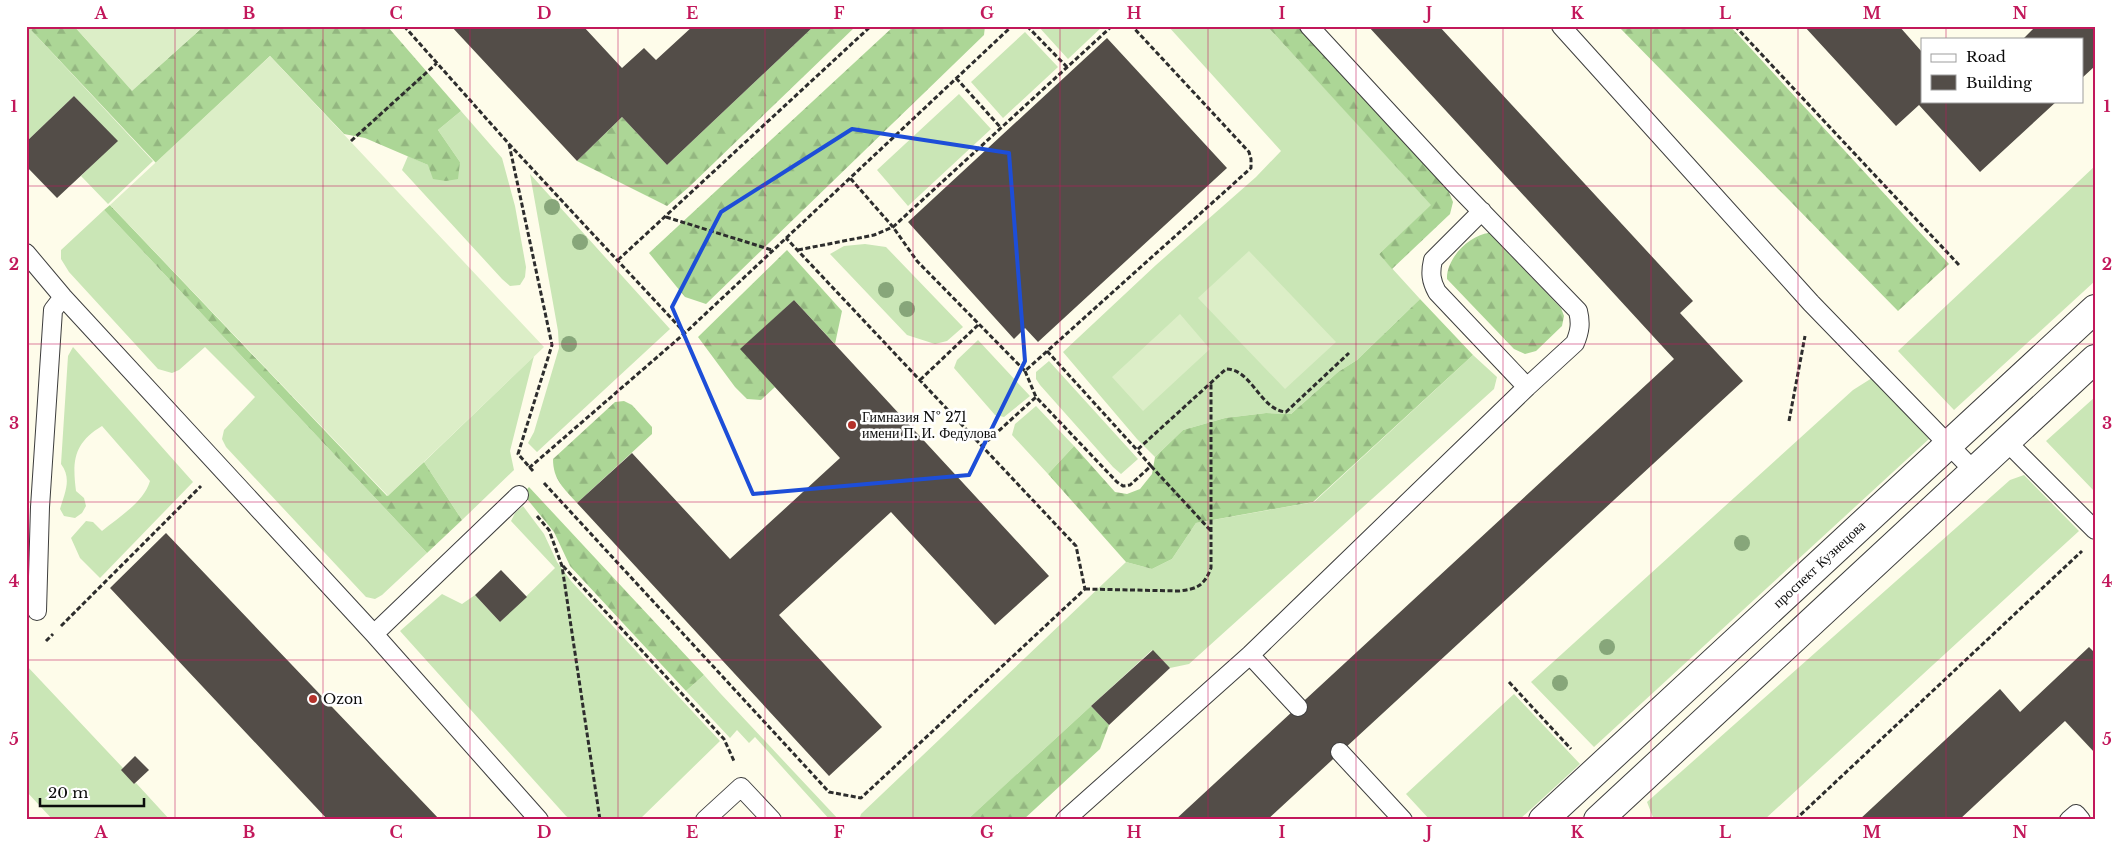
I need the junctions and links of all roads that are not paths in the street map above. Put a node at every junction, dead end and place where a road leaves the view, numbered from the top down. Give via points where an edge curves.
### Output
1 (1309, 26) edge
2 (1561, 26) edge
3 (1482, 211) junction
4 (26, 253) edge
5 (63, 296) junction
6 (2095, 309) edge
7 (2095, 359) edge
8 (1527, 387) junction
9 (2006, 441) junction
10 (1949, 445) junction
11 (1974, 471) junction
12 (519, 495) road end
13 (33, 507) edge
14 (2091, 538) edge
15 (37, 611) dead end
16 (374, 634) junction
17 (1250, 655) junction
18 (1298, 707) dead end
19 (1340, 752) dead end
20 (539, 820) edge
21 (705, 820) edge
22 (772, 820) edge
23 (1065, 820) edge
24 (1403, 820) edge
25 (1543, 820) edge
26 (1598, 820) edge
27 (2070, 820) edge
28 (2081, 820) edge

1 - 3 lane
2 - 10 lane via 1811,303
3 - 8 lane via 1432,260 1432,282 1437,292
3 - 8 lane via 1578,312 1581,323 1575,343
4 - 5 lane
5 - 13 lane via 53,310
5 - 16 lane
6 - 10 street, проспект Кузнецова
7 - 9 street
8 - 17 lane
9 - 11 street
9 - 14 lane
10 - 11 lane
10 - 25 street, проспект Кузнецова
11 - 26 street
12 - 16 lane
13 - 15 lane
16 - 20 lane
17 - 18 lane
17 - 23 lane
19 - 24 lane
21 - 22 lane via 741,787
27 - 28 lane via 2076,814

